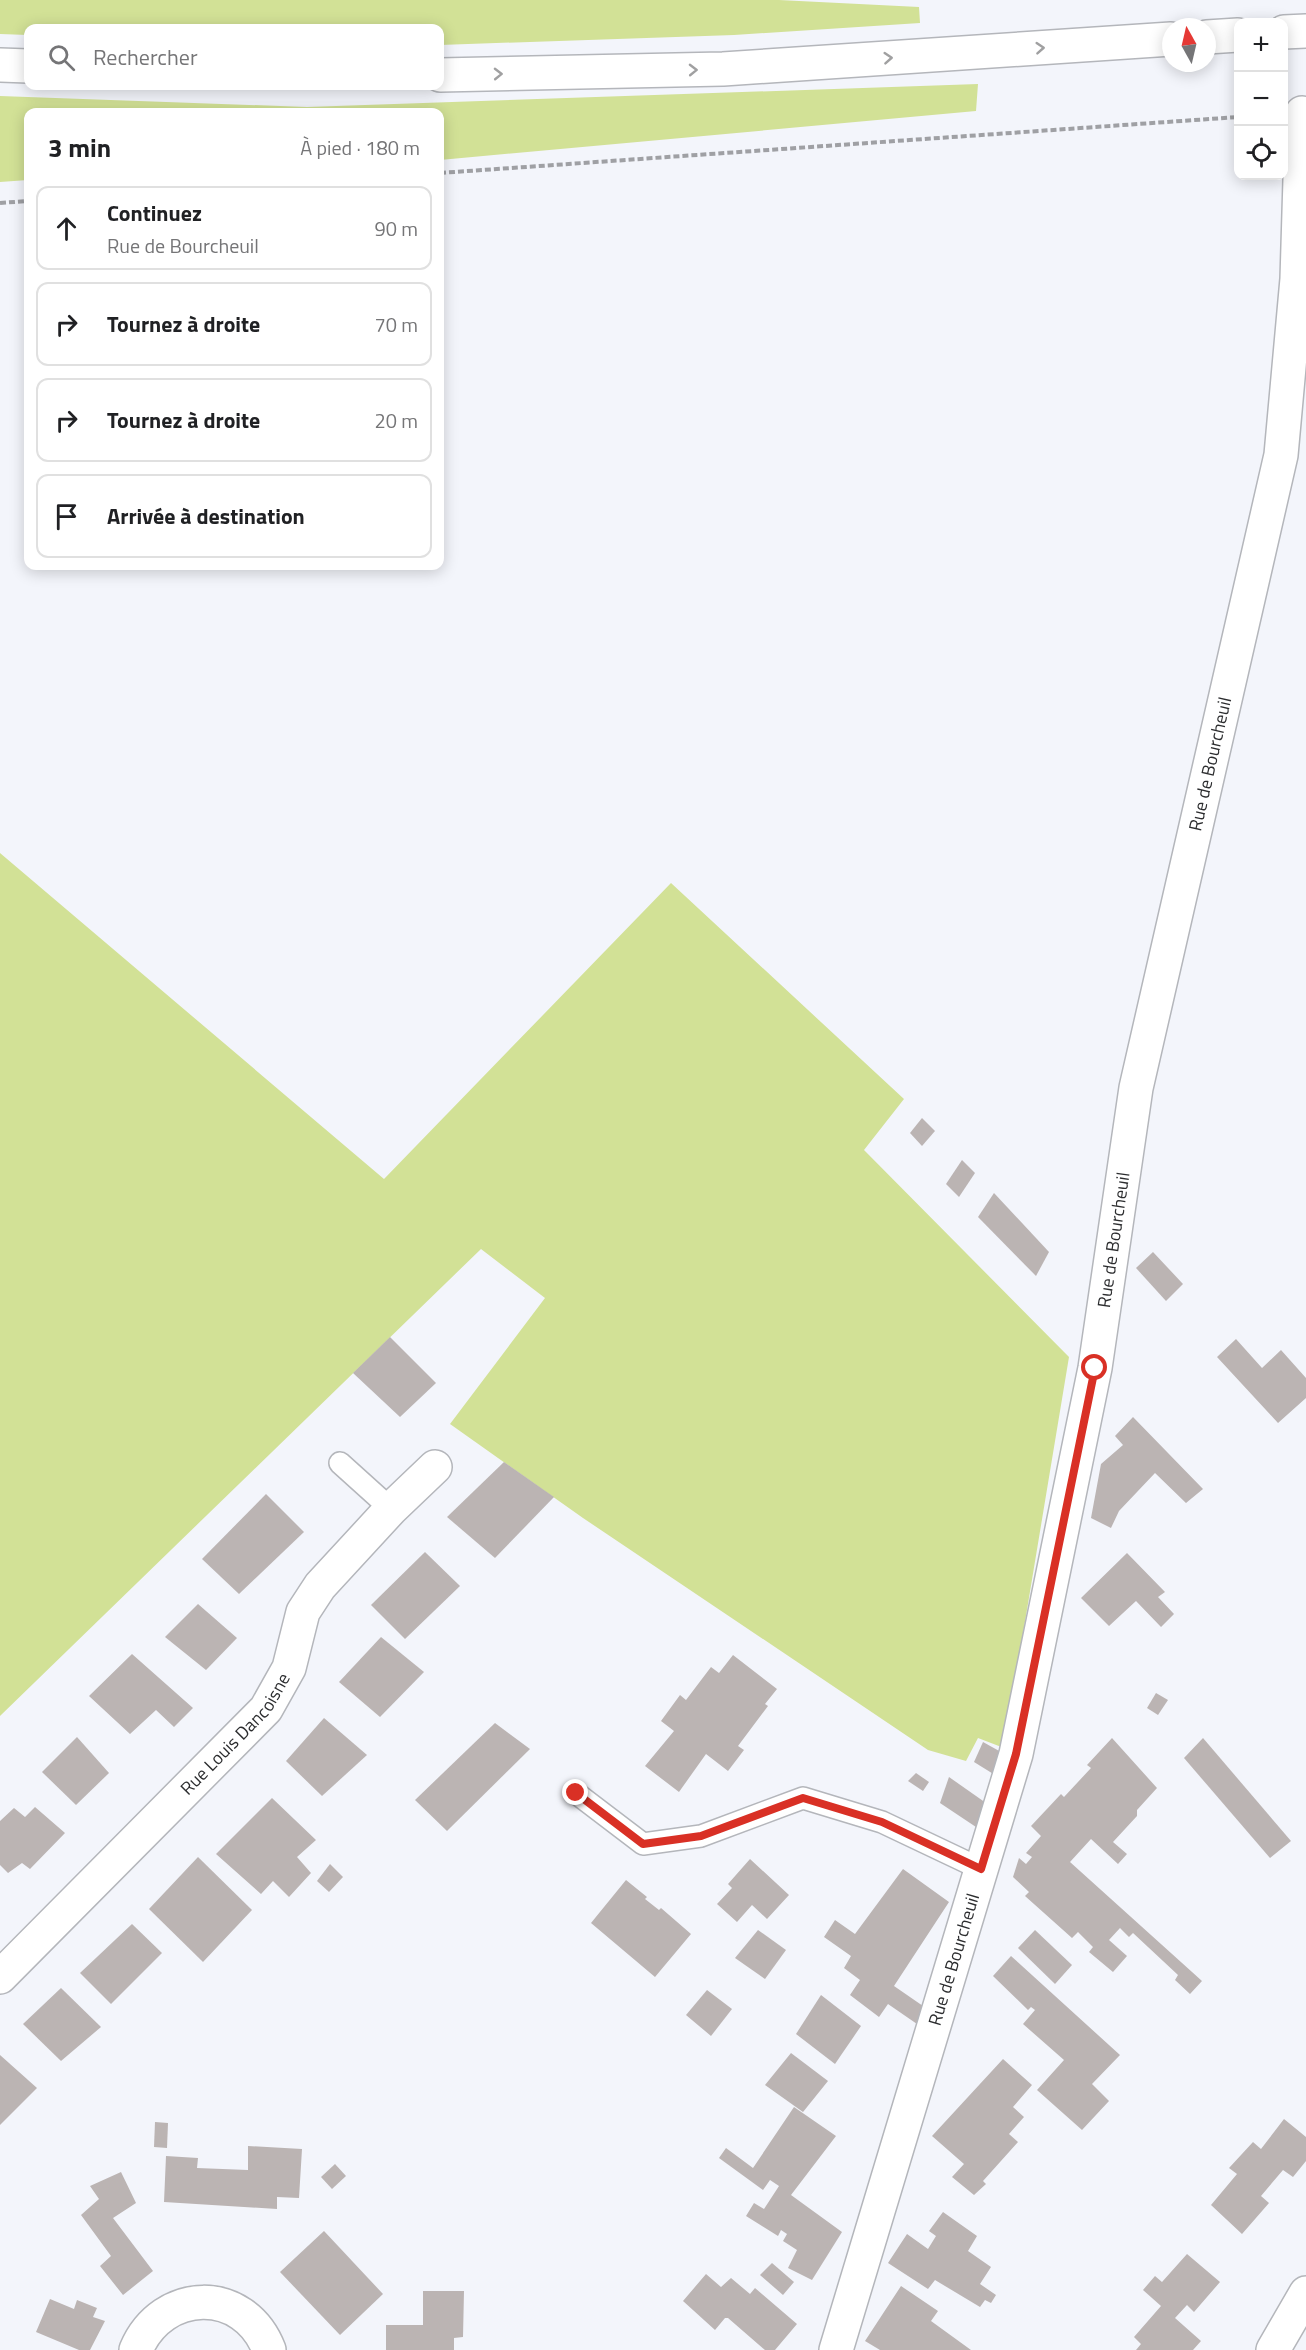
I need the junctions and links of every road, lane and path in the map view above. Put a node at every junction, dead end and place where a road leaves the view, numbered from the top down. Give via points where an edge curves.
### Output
1 (1306, 31) edge
2 (1288, 32) edge
3 (1234, 35) edge
4 (1216, 36) edge
5 (1162, 40) edge
6 (0, 65) edge
7 (24, 66) edge
8 (444, 75) edge
9 (1302, 113) dead end
10 (1234, 117) edge
11 (444, 173) edge
12 (24, 201) edge
13 (0, 203) edge
14 (340, 1463) dead end
15 (435, 1467) dead end
16 (392, 1509) junction
17 (576, 1793) dead end
18 (981, 1869) junction
19 (0, 1977) edge
20 (1306, 2293) edge
21 (136, 2350) edge
22 (269, 2350) edge
23 (836, 2350) edge
24 (1273, 2350) edge

1 - 2 main road
3 - 4 main road
8 -> 5 main road via 723,69
6 - 7 main road
9 - 18 main road, Rue de Bourcheuil via 1298,279 1281,455 1136,1088 1095,1368 1016,1754
10 - 11 path
12 - 13 path
14 - 16 lane
15 - 16 main road, Rue Louis Dancoisne
16 - 19 main road, Rue Louis Dancoisne via 320,1586 303,1612 289,1668 266,1709
17 - 18 lane via 643,1844 701,1836 803,1798 882,1822
18 - 23 main road, Rue de Bourcheuil
20 - 24 main road
21 - 22 main road via 150,2326 163,2314 182,2305 203,2302 221,2304 240,2313 254,2324

